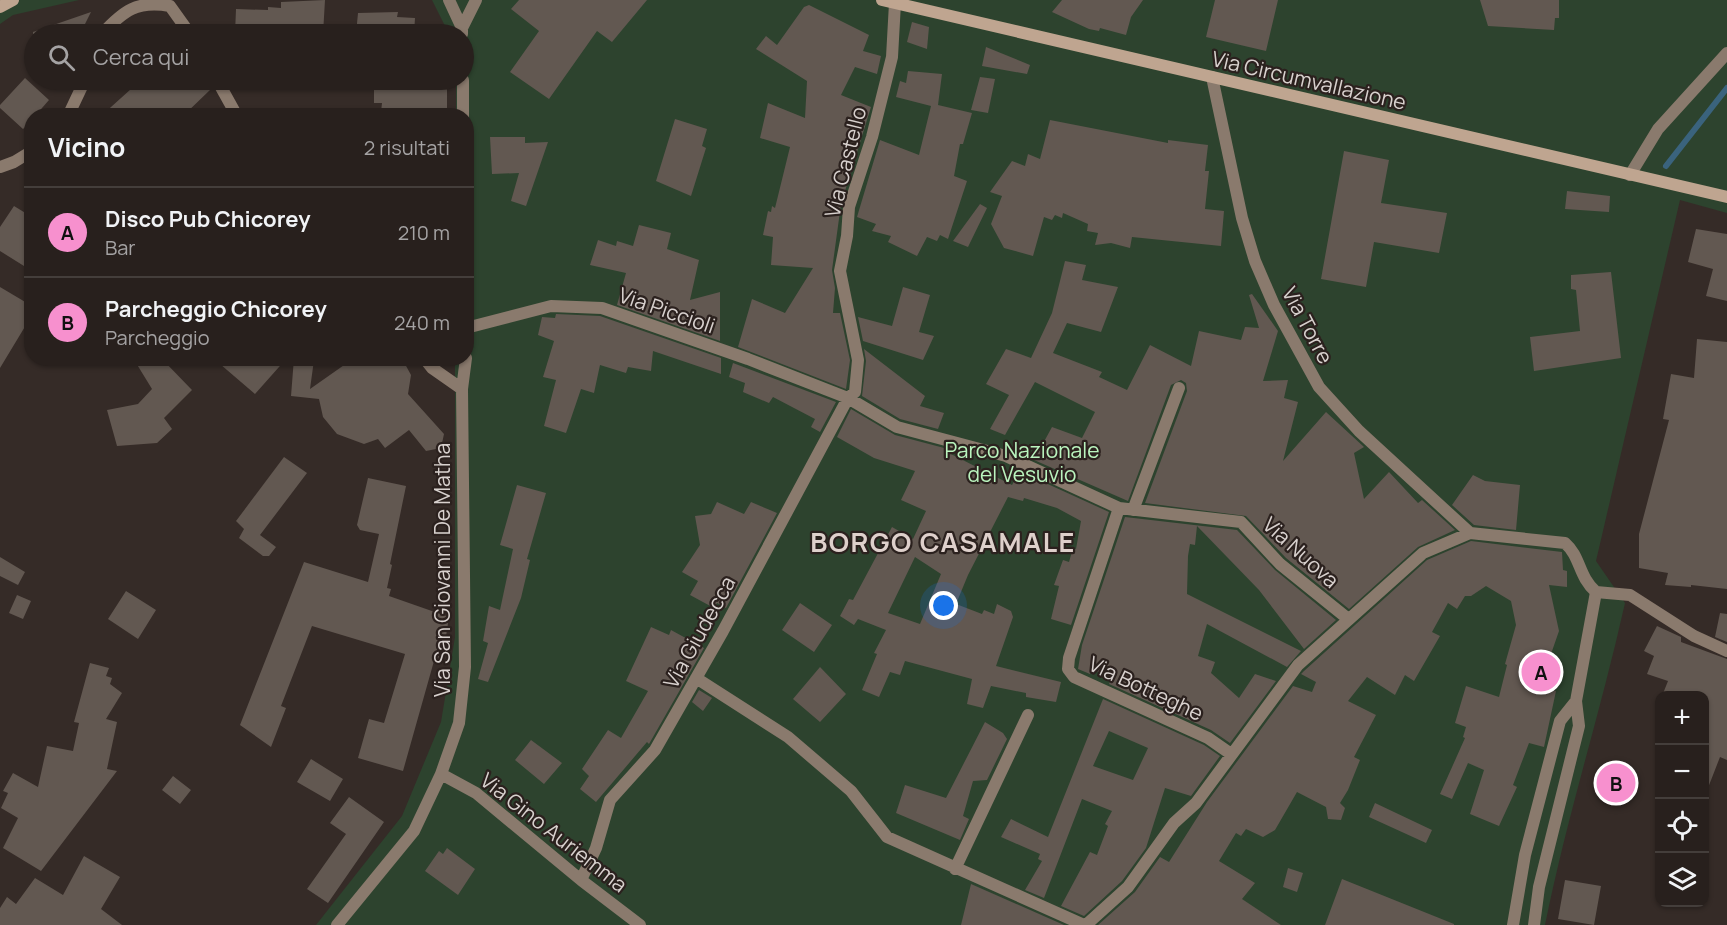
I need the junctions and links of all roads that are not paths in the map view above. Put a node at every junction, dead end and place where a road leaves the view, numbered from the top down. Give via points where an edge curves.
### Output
1 (13, 0) edge
2 (882, 0) edge
3 (451, 1) edge
4 (475, 1) edge
5 (171, 3) edge
6 (895, 3) junction
7 (921, 5) edge
8 (0, 7) edge
9 (113, 24) edge
10 (184, 24) edge
11 (459, 24) edge
12 (465, 24) edge
13 (1727, 53) edge
14 (1212, 77) junction
15 (81, 90) edge
16 (223, 90) edge
17 (463, 90) edge
18 (73, 108) edge
19 (233, 108) edge
20 (463, 108) edge
21 (24, 156) edge
22 (0, 167) edge
23 (1630, 175) junction
24 (1727, 197) edge
25 (474, 326) edge
26 (430, 366) edge
27 (465, 366) edge
28 (462, 388) junction
29 (1179, 388) dead end
30 (848, 398) junction
31 (1119, 508) junction
32 (1132, 510) junction
33 (1470, 533) junction
34 (1596, 592) junction
35 (1347, 618) junction
36 (1727, 651) edge
37 (696, 678) junction
38 (1576, 700) junction
39 (1028, 715) dead end
40 (1232, 754) junction
41 (441, 774) junction
42 (955, 869) junction
43 (581, 880) junction
44 (337, 925) edge
45 (640, 925) edge
46 (1085, 925) edge
47 (1514, 925) edge
48 (1534, 925) edge

1 - 8 main road
2 - 6 main road, Via Circumvallazione
3 - 11 street
4 - 12 street
5 - 9 street via 152,2 131,8
5 - 10 street
6 - 7 main road, Via Circumvallazione
6 - 30 street, Via Castello via 892,57 849,207 840,271 858,360 855,392
7 - 14 main road, Via Circumvallazione
13 - 23 street via 1658,129
14 - 23 main road, Via Circumvallazione
14 - 33 street, Via Torre via 1242,218 1256,261 1274,305 1318,387 1359,431
15 - 18 street
16 - 19 street
17 - 20 street
21 - 22 street
23 - 24 main road, Via Circumvallazione
25 - 30 street, Via Piccioli via 551,306 602,308
26 - 28 street
27 - 28 street, Via San Giovanni De Matha
28 - 41 street, Via San Giovanni De Matha via 465,667 459,723
29 - 32 street
30 - 31 street, Via Piccioli via 897,427 1006,456
30 - 37 street, Via Giudecca
31 - 32 street, Via Nuova
31 - 40 street, Via Botteghe via 1089,592 1068,669 1079,680 1208,738
32 - 35 street, Via Nuova via 1241,522 1280,564
33 - 34 street via 1565,543 1572,550 1585,582
33 - 35 street via 1423,553
34 - 36 street via 1630,595 1694,636
34 - 38 street
35 - 40 street via 1298,664
37 - 42 street via 788,737 851,791 887,837
37 - 43 street, Via Giudecca via 648,760 610,800 596,848
38 - 47 street via 1560,721 1525,855
38 - 48 street via 1579,726 1539,886
39 - 42 street
40 - 46 street via 1196,803 1174,823 1128,887
41 - 43 street, Via Gino Auriemma via 484,799
41 - 44 street, Via San Giovanni De Matha via 414,831
42 - 46 street
43 - 45 street, Via Gino Auriemma

